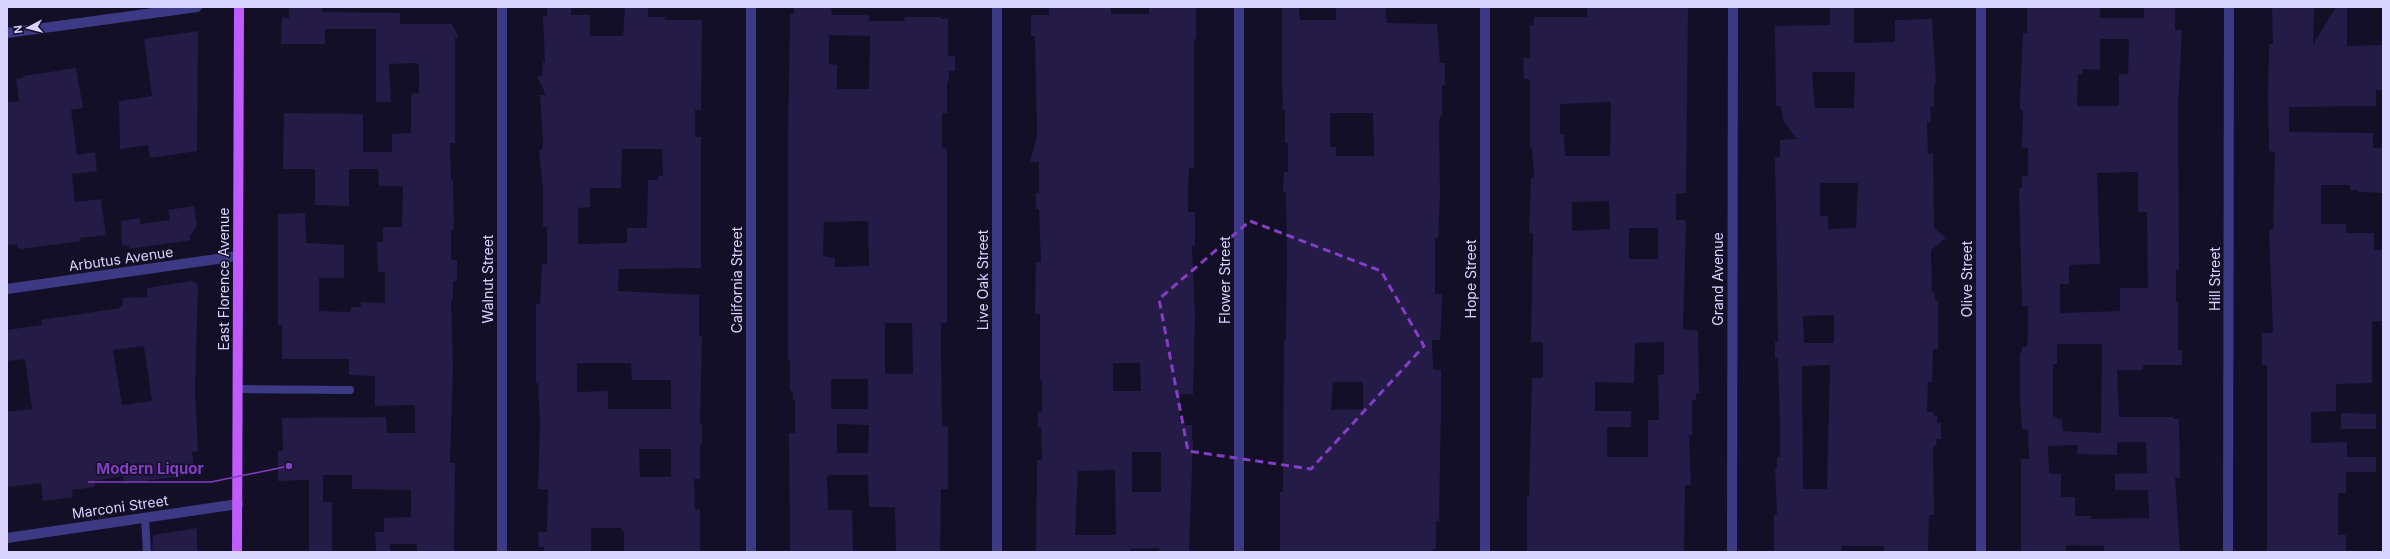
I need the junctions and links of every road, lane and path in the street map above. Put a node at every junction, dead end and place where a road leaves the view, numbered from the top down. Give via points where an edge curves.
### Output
1 (197, 7) edge
2 (239, 7) edge
3 (502, 7) edge
4 (751, 7) edge
5 (997, 7) edge
6 (1239, 7) edge
7 (1485, 7) edge
8 (1733, 7) edge
9 (1981, 7) edge
10 (2229, 7) edge
11 (7, 33) edge
12 (238, 256) junction
13 (7, 289) edge
14 (238, 389) junction
15 (350, 390) dead end
16 (238, 504) junction
17 (145, 518) junction
18 (7, 538) edge
19 (147, 552) edge
20 (237, 552) edge
21 (502, 552) edge
22 (751, 552) edge
23 (997, 552) edge
24 (1239, 552) edge
25 (1484, 552) edge
26 (1732, 552) edge
27 (1980, 552) edge
28 (2228, 552) edge

1 - 11 street
2 - 12 main road, East Florence Avenue
3 - 21 street, Walnut Street
4 - 22 street, California Street
5 - 23 street, Live Oak Street
6 - 24 street, Flower Street
7 - 25 street, Hope Street
8 - 26 street, Grand Avenue
9 - 27 street, Olive Street
10 - 28 street, Hill Street
12 - 13 street, Arbutus Avenue
12 - 14 main road, East Florence Avenue
14 - 15 lane
14 - 16 main road, East Florence Avenue
16 - 17 street, Marconi Street
16 - 20 main road, East Florence Avenue
17 - 18 street, Marconi Street
17 - 19 lane

